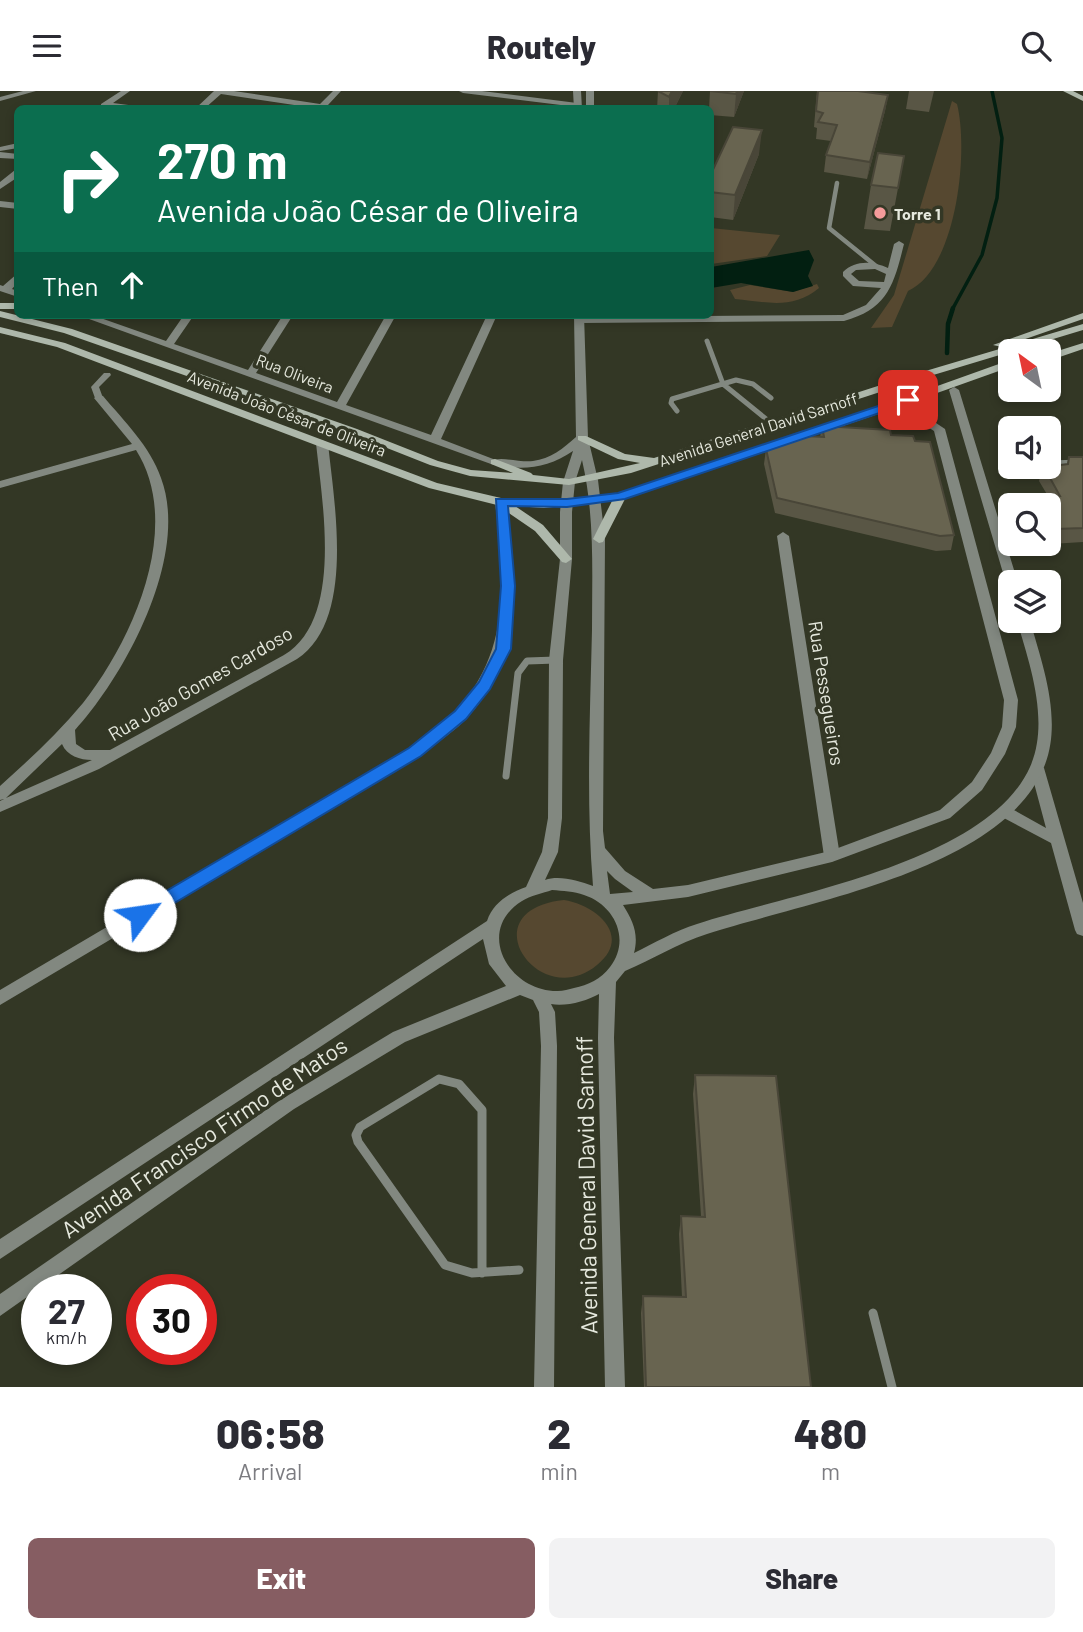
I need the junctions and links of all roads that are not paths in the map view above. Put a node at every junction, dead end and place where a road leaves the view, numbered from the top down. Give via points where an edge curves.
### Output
1 (32, 91) edge
2 (126, 91) edge
3 (218, 91) edge
4 (337, 91) edge
5 (463, 91) edge
6 (1067, 91) edge
7 (0, 99) edge
8 (1083, 99) edge
9 (106, 105) edge
10 (203, 105) edge
11 (315, 105) edge
12 (323, 105) edge
13 (563, 105) edge
14 (837, 183) dead end
15 (899, 244) dead end
16 (876, 266) junction
17 (892, 273) junction
18 (886, 285) junction
19 (1083, 316) edge
20 (714, 318) edge
21 (20, 319) edge
22 (94, 319) edge
23 (186, 319) edge
24 (285, 319) edge
25 (389, 319) edge
26 (490, 319) edge
27 (579, 319) edge
28 (1083, 327) edge
29 (0, 330) edge
30 (1083, 337) edge
31 (706, 341) dead end
32 (1061, 344) edge
33 (168, 345) junction
34 (1083, 347) edge
35 (1061, 354) edge
36 (998, 367) edge
37 (251, 373) junction
38 (107, 375) dead end
39 (998, 375) edge
40 (916, 377) junction
41 (723, 384) junction
42 (954, 390) junction
43 (99, 398) joint
44 (771, 398) dead end
45 (908, 400) junction
46 (340, 407) junction
47 (677, 411) dead end
48 (877, 411) junction
49 (771, 423) junction
50 (582, 438) junction
51 (434, 441) junction
52 (322, 443) junction
53 (138, 446) junction
54 (666, 459) junction
55 (495, 462) junction
56 (1083, 462) edge
57 (1061, 463) edge
58 (592, 479) junction
59 (541, 481) junction
60 (569, 482) junction
61 (0, 485) edge
62 (620, 497) junction
63 (595, 501) junction
64 (501, 502) junction
65 (567, 503) junction
66 (783, 536) dead end
67 (599, 539) junction
68 (566, 559) junction
69 (1008, 570) edge
70 (1027, 633) edge
71 (556, 660) junction
72 (68, 727) junction
73 (119, 752) junction
74 (1037, 768) junction
75 (506, 776) dead end
76 (0, 795) edge
77 (0, 807) edge
78 (1007, 813) junction
79 (1055, 839) junction
80 (598, 850) junction
81 (832, 856) junction
82 (534, 887) junction
83 (652, 897) junction
84 (606, 899) junction
85 (489, 927) junction
86 (1083, 930) edge
87 (621, 967) junction
88 (608, 981) junction
89 (519, 988) junction
90 (539, 995) junction
91 (0, 998) edge
92 (0, 1250) edge
93 (519, 1270) dead end
94 (482, 1273) junction
95 (0, 1306) edge
96 (873, 1313) dead end
97 (544, 1387) edge
98 (615, 1387) edge
99 (892, 1387) edge

1 - 7 street
2 - 9 street
3 - 10 street
3 - 11 street
4 - 12 street
5 - 13 street
6 - 8 main road
14 - 16 lane via 829,228
15 - 17 street
16 - 17 street
16 - 18 street via 853,267 846,274 856,283
17 - 18 street
18 - 20 street via 879,301 865,313 844,318
19 - 40 main road
21 - 59 main road, Avenida João César de Oliveira via 68,331 434,463 500,478
22 - 33 street, Rua Oliveira
23 - 33 street
24 - 37 street
25 - 46 street
26 - 51 street
27 - 50 street
28 - 40 main road, Avenida General David Sarnoff
29 - 52 main road, Avenida João César de Oliveira via 61,345
30 - 32 main road
31 - 41 lane
33 - 37 street, Rua Oliveira
34 - 35 main road
36 - 45 main road, Avenida General David Sarnoff
37 - 46 street, Rua Oliveira
38 - 43 street via 96,387
39 - 42 main road
40 - 49 main road, Avenida General David Sarnoff
41 - 44 lane via 744,380
41 - 47 lane via 672,399
41 - 49 lane
42 - 45 main road
42 - 69 street
43 - 53 street
45 - 48 main road, Avenida General David Sarnoff
46 - 51 street, Rua Oliveira
48 - 62 main road, Avenida General David Sarnoff
48 - 81 street via 917,415 939,429 1011,700 1009,727 977,786 945,814
49 - 54 main road, Avenida General David Sarnoff
50 - 54 main road via 622,457
50 - 55 street, Rua Oliveira via 560,458 548,462 522,466
50 - 58 street
50 - 60 street
51 - 55 street, Rua Oliveira
52 - 64 main road, Avenida João César de Oliveira via 433,485
52 - 73 street, Rua João Gomes Cardoso via 330,545 322,620 307,645
53 - 61 street
53 - 72 street via 157,482 160,552 145,607 99,691
54 - 58 main road, Avenida General David Sarnoff
55 - 59 main road
56 - 57 lane
58 - 60 main road, Avenida General David Sarnoff
58 - 63 street
59 - 60 main road, Avenida João César de Oliveira
60 - 65 street
62 - 63 main road, Avenida General David Sarnoff
62 - 67 main road
63 - 65 main road, Avenida General David Sarnoff
63 - 67 street
64 - 65 main road, Avenida João César de Oliveira
64 - 68 main road via 539,528
64 - 91 street via 508,586 503,649 485,685 461,715 415,752
65 - 68 street
66 - 81 street, Rua Pessegueiros
67 - 80 street
68 - 71 street
70 - 74 street via 1042,686 1043,730
71 - 75 lane via 527,661 518,673
71 - 82 street via 555,818 550,852
72 - 73 street via 69,746 82,755
72 - 76 street
73 - 77 street, Rua João Gomes Cardoso
74 - 78 street
74 - 79 street
78 - 79 street
78 - 87 street via 944,852 908,867 699,930
79 - 86 street
80 - 83 street via 620,875
80 - 84 street
81 - 83 street
82 - 84 street via 570,885
82 - 85 street via 507,903
83 - 84 street
84 - 87 street via 623,919 629,939
85 - 89 street via 488,946 498,970
85 - 92 street, Avenida Francisco Firmo de Matos
87 - 88 street
88 - 90 street via 576,995
88 - 98 street, Avenida General David Sarnoff
89 - 90 street
89 - 95 street, Avenida Francisco Firmo de Matos via 399,1037 288,1104
90 - 97 street, Avenida General David Sarnoff via 547,1012 549,1047
93 - 94 lane
94 - 94 lane via 459,1273 445,1265 356,1135 360,1127 439,1079 454,1079 482,1110
96 - 99 lane

